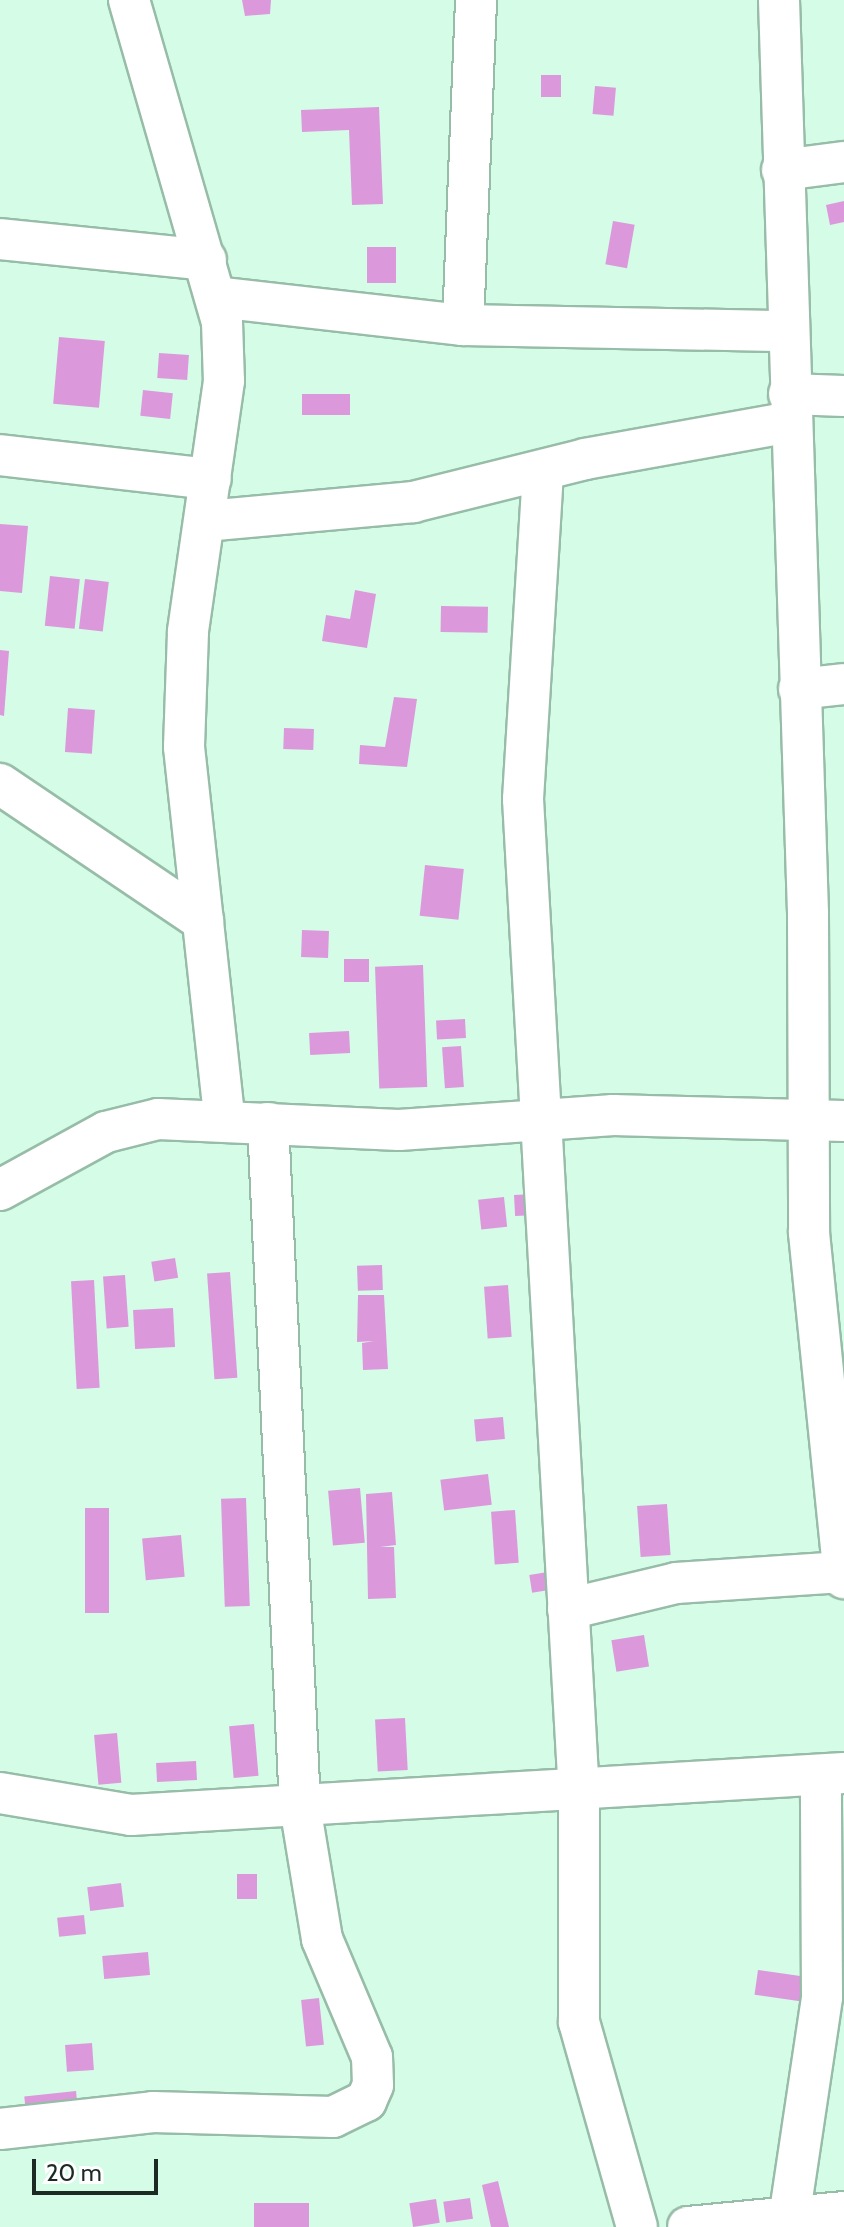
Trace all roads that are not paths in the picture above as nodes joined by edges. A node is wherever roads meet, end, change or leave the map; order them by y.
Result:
1 (129, 0) edge
2 (476, 0) edge
3 (779, 0) edge
4 (844, 162) edge
5 (782, 170) junction
6 (0, 239) edge
7 (211, 278) junction
8 (463, 325) junction
9 (787, 331) junction
10 (844, 396) edge
11 (789, 408) junction
12 (0, 455) edge
13 (543, 472) junction
14 (211, 479) junction
15 (205, 521) junction
16 (844, 684) edge
17 (799, 689) junction
18 (0, 784) edge
19 (203, 921) junction
20 (825, 1117) edge
21 (224, 1118) junction
22 (542, 1120) junction
23 (268, 1123) junction
24 (0, 1190) edge
25 (835, 1409) edge
26 (843, 1572) edge
27 (844, 1578) edge
28 (568, 1609) junction
29 (832, 1774) edge
30 (0, 1793) edge
31 (579, 1793) junction
32 (300, 1806) junction
33 (0, 2129) edge
34 (790, 2212) junction
35 (844, 2212) edge
36 (637, 2227) edge
37 (688, 2227) edge

1 - 7 street
2 - 8 street
3 - 5 street
4 - 5 street
5 - 9 street
6 - 7 street
7 - 8 street
7 - 14 street
8 - 9 street
9 - 11 street
10 - 11 street
11 - 13 street
11 - 17 street
12 - 14 street
13 - 15 street
13 - 22 street
14 - 15 street
15 - 19 street
16 - 17 street
17 - 20 street
18 - 19 street
19 - 21 street
20 - 22 street
20 - 25 street
21 - 23 street
21 - 24 street
22 - 23 street
22 - 28 street
23 - 32 street
25 - 26 street
26 - 27 street
26 - 28 street
28 - 31 street
29 - 31 street
29 - 34 street
30 - 32 street
31 - 32 street
31 - 36 street
32 - 33 street
34 - 35 street
34 - 37 street

